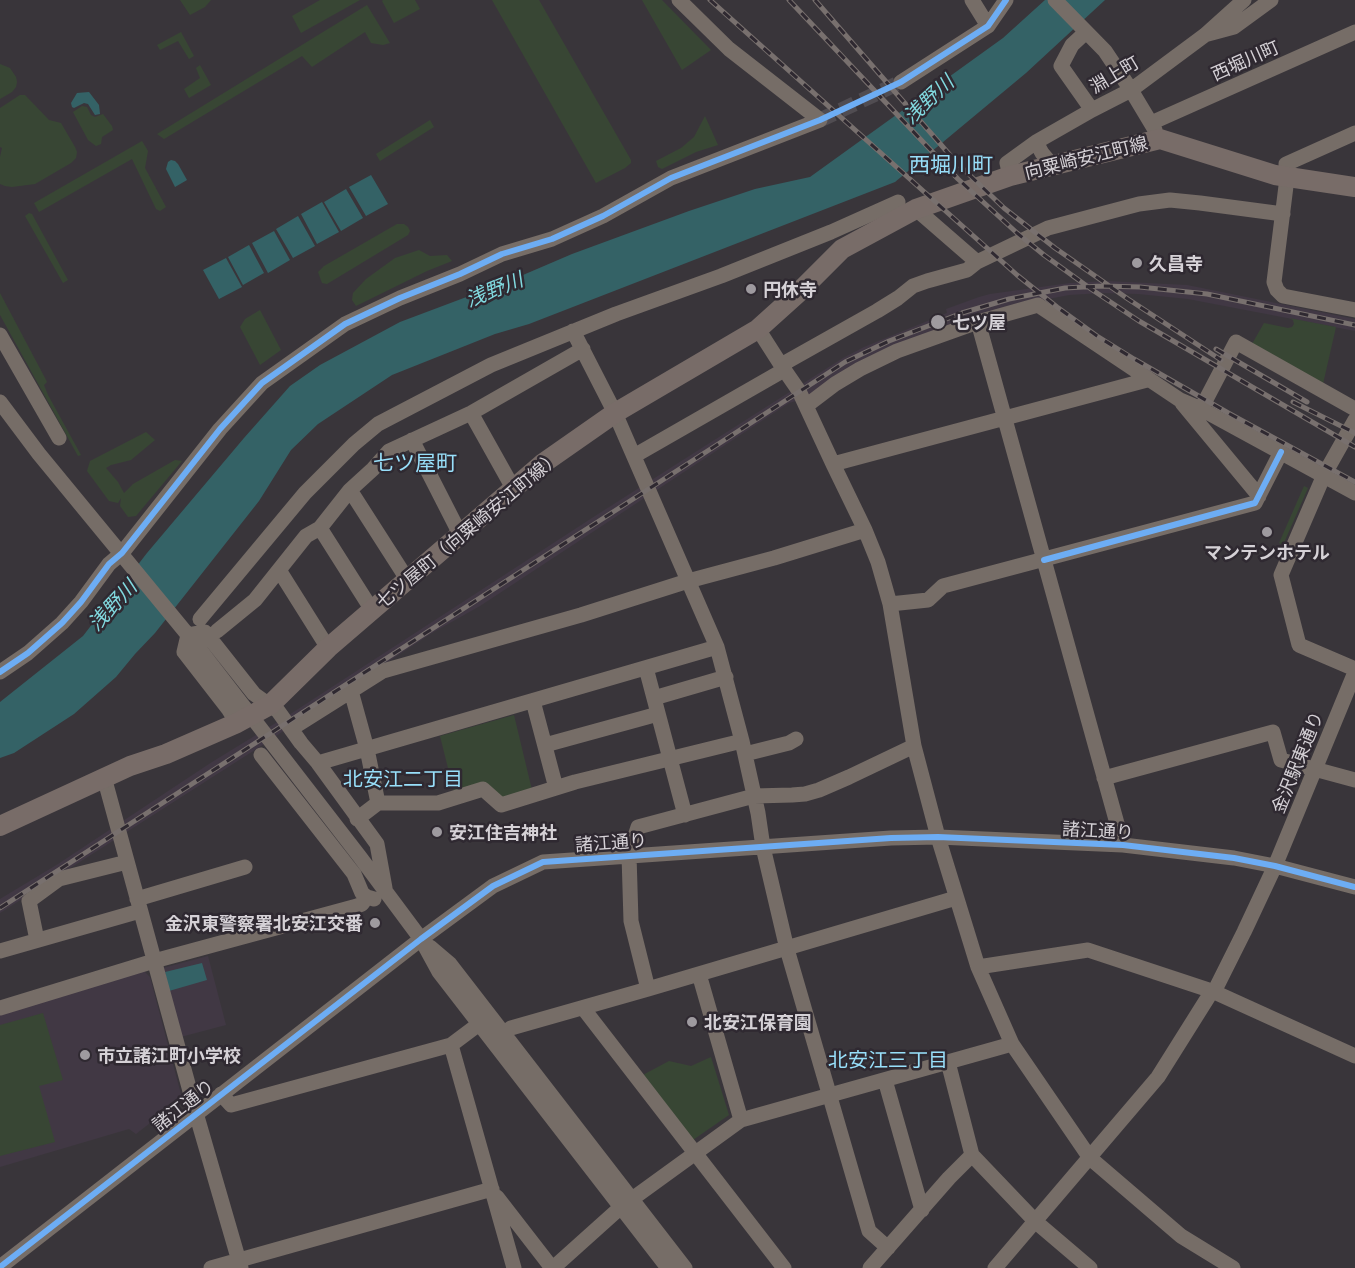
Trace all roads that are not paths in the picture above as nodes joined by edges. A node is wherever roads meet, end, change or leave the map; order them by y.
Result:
1 (679, 0) edge
2 (972, 0) edge
3 (1006, 0) edge
4 (1056, 0) edge
5 (1244, 0) edge
6 (1271, 0) edge
7 (988, 26) junction
8 (1086, 32) junction
9 (1355, 32) edge
10 (1205, 35) junction
11 (901, 82) tunnel mouth
12 (1131, 90) junction
13 (1092, 110) junction
14 (1156, 131) junction
15 (1355, 134) edge
16 (1036, 142) junction
17 (1052, 165) junction
18 (1010, 176) junction
19 (1287, 178) junction
20 (1355, 187) edge
21 (913, 206) junction
22 (1283, 214) junction
23 (977, 262) junction
24 (1355, 310) edge
25 (978, 322) junction
26 (758, 329) junction
27 (573, 331) junction
28 (0, 335) edge
29 (583, 349) junction
30 (782, 368) junction
31 (1147, 380) junction
32 (1180, 400) junction
33 (0, 402) edge
34 (806, 406) junction
35 (1201, 409) junction
36 (1355, 409) edge
37 (471, 413) junction
38 (615, 413) junction
39 (1005, 419) junction
40 (1355, 420) edge
41 (59, 438) dead end
42 (412, 440) junction
43 (1281, 452) junction
44 (634, 456) junction
45 (832, 464) junction
46 (1324, 476) junction
47 (513, 488) junction
48 (350, 490) junction
49 (1355, 493) edge
50 (1259, 495) junction
51 (320, 528) junction
52 (865, 530) junction
53 (459, 534) junction
54 (123, 555) junction
55 (1044, 560) junction
56 (279, 570) junction
57 (407, 579) junction
58 (688, 581) junction
59 (890, 604) junction
60 (372, 610) junction
61 (200, 619) dead end
62 (217, 631) dead end
63 (190, 637) junction
64 (717, 647) junction
65 (328, 648) junction
66 (646, 668) junction
67 (1355, 670) edge
68 (0, 672) edge
69 (726, 677) junction
70 (351, 691) junction
71 (654, 698) junction
72 (533, 701) junction
73 (270, 705) junction
74 (658, 714) junction
75 (237, 723) junction
76 (291, 729) junction
77 (796, 739) dead end
78 (302, 743) junction
79 (545, 745) junction
80 (914, 746) junction
81 (743, 748) junction
82 (367, 749) junction
83 (670, 759) junction
84 (318, 763) junction
85 (1316, 769) junction
86 (104, 777) junction
87 (1104, 778) junction
88 (1355, 780) edge
89 (556, 788) junction
90 (754, 796) junction
91 (378, 803) junction
92 (685, 815) junction
93 (357, 819) junction
94 (0, 826) edge
95 (938, 837) junction
96 (1123, 845) junction
97 (763, 847) junction
98 (628, 855) junction
99 (127, 862) junction
100 (1275, 866) junction
101 (245, 867) dead end
102 (1355, 888) edge
103 (387, 894) junction
104 (367, 897) junction
105 (956, 898) junction
106 (139, 905) junction
107 (421, 939) junction
108 (38, 940) junction
109 (787, 949) junction
110 (0, 951) edge
111 (154, 962) junction
112 (978, 967) junction
113 (699, 974) junction
114 (648, 989) junction
115 (1212, 991) junction
116 (0, 1008) edge
117 (582, 1008) junction
118 (479, 1024) junction
119 (498, 1038) junction
120 (1012, 1044) junction
121 (451, 1045) junction
122 (1355, 1056) edge
123 (948, 1062) junction
124 (885, 1080) junction
125 (221, 1094) junction
126 (830, 1095) junction
127 (196, 1113) junction
128 (741, 1120) junction
129 (694, 1153) junction
130 (972, 1155) junction
131 (1090, 1158) junction
132 (492, 1189) junction
133 (626, 1203) junction
134 (922, 1210) junction
135 (1036, 1222) junction
136 (888, 1248) junction
137 (240, 1264) edge
138 (3, 1266) edge
139 (211, 1268) edge
140 (514, 1268) edge
141 (553, 1268) edge
142 (668, 1268) edge
143 (686, 1268) edge
144 (784, 1268) edge
145 (870, 1268) edge
146 (995, 1268) edge
147 (1090, 1268) edge
148 (1233, 1268) edge

1 - 54 street
2 - 7 street
3 - 7 street
4 - 8 street
5 - 10 street, 淵上町
6 - 10 street
7 - 11 street
8 - 12 street
8 - 13 street
9 - 14 street, 西堀川町
10 - 12 street, 淵上町
12 - 13 street, 淵上町
12 - 14 street
13 - 16 street, 淵上町
14 - 17 main road, 向粟崎安江町線
14 - 19 main road, 向粟崎安江町線
15 - 19 street
16 - 17 street
16 - 18 street, 淵上町
17 - 18 main road, 向粟崎安江町線
18 - 21 main road, 向粟崎安江町線
19 - 20 main road, 向粟崎安江町線
19 - 22 street
21 - 23 street
21 - 26 main road, 七ツ屋町（向粟崎安江町線）
21 - 27 street
22 - 23 street
22 - 24 street
23 - 30 street
25 - 31 street
25 - 34 street
25 - 39 street
26 - 30 street
26 - 38 main road, 七ツ屋町（向粟崎安江町線）
27 - 29 street
27 - 61 street
28 - 41 street
29 - 37 street
29 - 38 street
30 - 34 street
30 - 44 street
31 - 32 street
31 - 39 street
32 - 35 street
32 - 50 street
33 - 54 street
34 - 45 street
35 - 36 street
35 - 43 street
37 - 42 street
37 - 47 street
38 - 44 street
38 - 47 main road, 七ツ屋町（向粟崎安江町線）
39 - 45 street
39 - 55 street
40 - 46 street
42 - 48 street
42 - 53 street
43 - 46 street
43 - 50 street
44 - 58 street
45 - 52 street
46 - 49 street
46 - 67 street
47 - 53 main road, 七ツ屋町（向粟崎安江町線）
48 - 51 street
48 - 57 street
50 - 55 street
51 - 56 street
51 - 60 street
52 - 58 street
52 - 59 street
53 - 57 main road, 七ツ屋町（向粟崎安江町線）
54 - 63 street
54 - 68 street
55 - 59 street
55 - 87 street
56 - 62 street
56 - 65 street
57 - 60 main road, 七ツ屋町（向粟崎安江町線）
58 - 64 street
58 - 70 street
59 - 80 street
60 - 65 main road, 七ツ屋町（向粟崎安江町線）
63 - 73 street
63 - 75 street
63 - 103 street
64 - 66 street
64 - 69 street
65 - 73 main road, 七ツ屋町（向粟崎安江町線）
66 - 71 street
66 - 72 street
67 - 85 street, 金沢駅東通り
69 - 71 street
69 - 81 street
70 - 76 street
70 - 82 street
71 - 74 street
72 - 79 street
72 - 82 street
73 - 75 main road, 七ツ屋町（向粟崎安江町線）
73 - 76 street
74 - 79 street
74 - 83 street
75 - 86 main road, 七ツ屋町（向粟崎安江町線）
76 - 78 street
77 - 81 street
78 - 84 street
78 - 104 street
79 - 89 street
80 - 90 street
80 - 95 street
81 - 83 street
81 - 90 street
82 - 84 street
82 - 91 street
83 - 89 street
83 - 92 street
84 - 93 street
85 - 87 street
85 - 88 street
85 - 100 street, 金沢駅東通り
86 - 94 main road, 七ツ屋町（向粟崎安江町線）
86 - 99 street
87 - 96 street
89 - 91 street
90 - 92 street
90 - 97 street
91 - 93 street
92 - 98 street
93 - 103 street
95 - 96 street, 諸江通り
95 - 97 street, 諸江通り
95 - 105 street
96 - 100 street, 諸江通り
97 - 98 street, 諸江通り
97 - 109 street
98 - 107 street, 諸江通り
98 - 114 street
99 - 106 street
99 - 108 street
100 - 102 street, 諸江通り
100 - 115 street, 金沢駅東通り
101 - 106 street
103 - 104 street
103 - 107 street
104 - 111 street
105 - 109 street
105 - 112 street
106 - 108 street
106 - 111 street
107 - 118 street
107 - 119 street
107 - 125 street, 諸江通り
108 - 110 street
109 - 113 street
109 - 126 street
111 - 116 street
111 - 127 street
112 - 115 street
112 - 120 street
113 - 114 street
113 - 128 street
114 - 117 street
115 - 122 street
115 - 131 street, 金沢駅東通り
117 - 119 street
117 - 129 street
118 - 119 street
118 - 121 street
119 - 133 street
120 - 123 street
120 - 131 street
121 - 125 street
121 - 132 street
123 - 124 street
123 - 130 street
124 - 126 street
124 - 134 street
125 - 127 street, 諸江通り
126 - 128 street
126 - 136 street
127 - 137 street
127 - 138 street, 諸江通り
128 - 129 street
129 - 133 street
129 - 144 street
130 - 134 street
130 - 135 street
131 - 135 street, 金沢駅東通り
131 - 148 street
132 - 137 street
132 - 140 street
132 - 141 street
133 - 141 street
133 - 142 street
133 - 143 street
134 - 136 street
135 - 146 street, 金沢駅東通り
135 - 147 street
136 - 145 street
137 - 139 street

